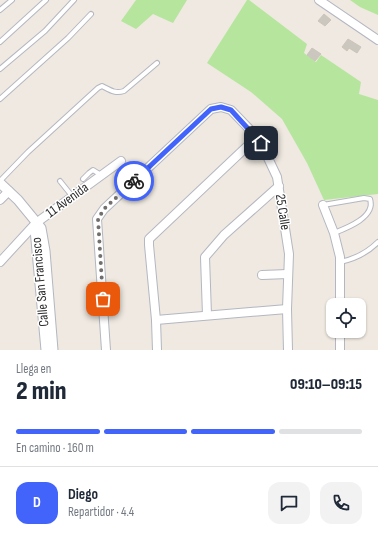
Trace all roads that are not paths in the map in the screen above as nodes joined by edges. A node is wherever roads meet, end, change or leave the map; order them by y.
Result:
1 (12, 0) edge
2 (46, 0) edge
3 (74, 0) edge
4 (319, 0) edge
5 (0, 10) edge
6 (91, 14) dead end
7 (378, 40) edge
8 (0, 42) edge
9 (157, 63) dead end
10 (0, 69) edge
11 (0, 98) edge
12 (211, 109) joint
13 (257, 137) junction
14 (121, 160) dead end
15 (101, 175) junction
16 (83, 179) dead end
17 (0, 182) edge
18 (60, 182) dead end
19 (279, 186) junction
20 (8, 191) junction
21 (72, 196) junction
22 (0, 200) edge
23 (323, 205) joint
24 (36, 223) junction
25 (334, 233) junction
26 (378, 242) edge
27 (0, 262) edge
28 (340, 262) junction
29 (288, 274) junction
30 (262, 275) dead end
31 (340, 298) edge
32 (287, 309) junction
33 (207, 315) junction
34 (156, 320) junction
35 (340, 338) edge
36 (46, 350) edge
37 (53, 350) edge
38 (106, 350) edge
39 (157, 350) edge
40 (288, 350) edge
41 (340, 350) edge

1 - 5 lane
2 - 8 lane
3 - 10 lane
4 - 7 street
6 - 11 lane
9 - 17 lane
12 - 13 street, 25 Calle
12 - 38 street, 11 Avenida
13 - 19 street, 25 Calle
13 - 34 street
14 - 15 street, 11 Avenida
15 - 16 lane
15 - 21 street, 11 Avenida
17 - 20 street
18 - 21 lane
19 - 29 street, 25 Calle
19 - 33 street
20 - 22 street
20 - 24 street
21 - 24 street, 11 Avenida
23 - 25 street
23 - 25 lane
24 - 27 street, 11 Avenida
24 - 36 street, Calle San Francisco
24 - 37 street, Calle San Francisco
25 - 28 street
26 - 28 lane
28 - 31 street
29 - 30 street
29 - 32 street, 25 Calle
32 - 33 street
32 - 40 street, 25 Calle
33 - 34 street
34 - 39 street
35 - 41 street

